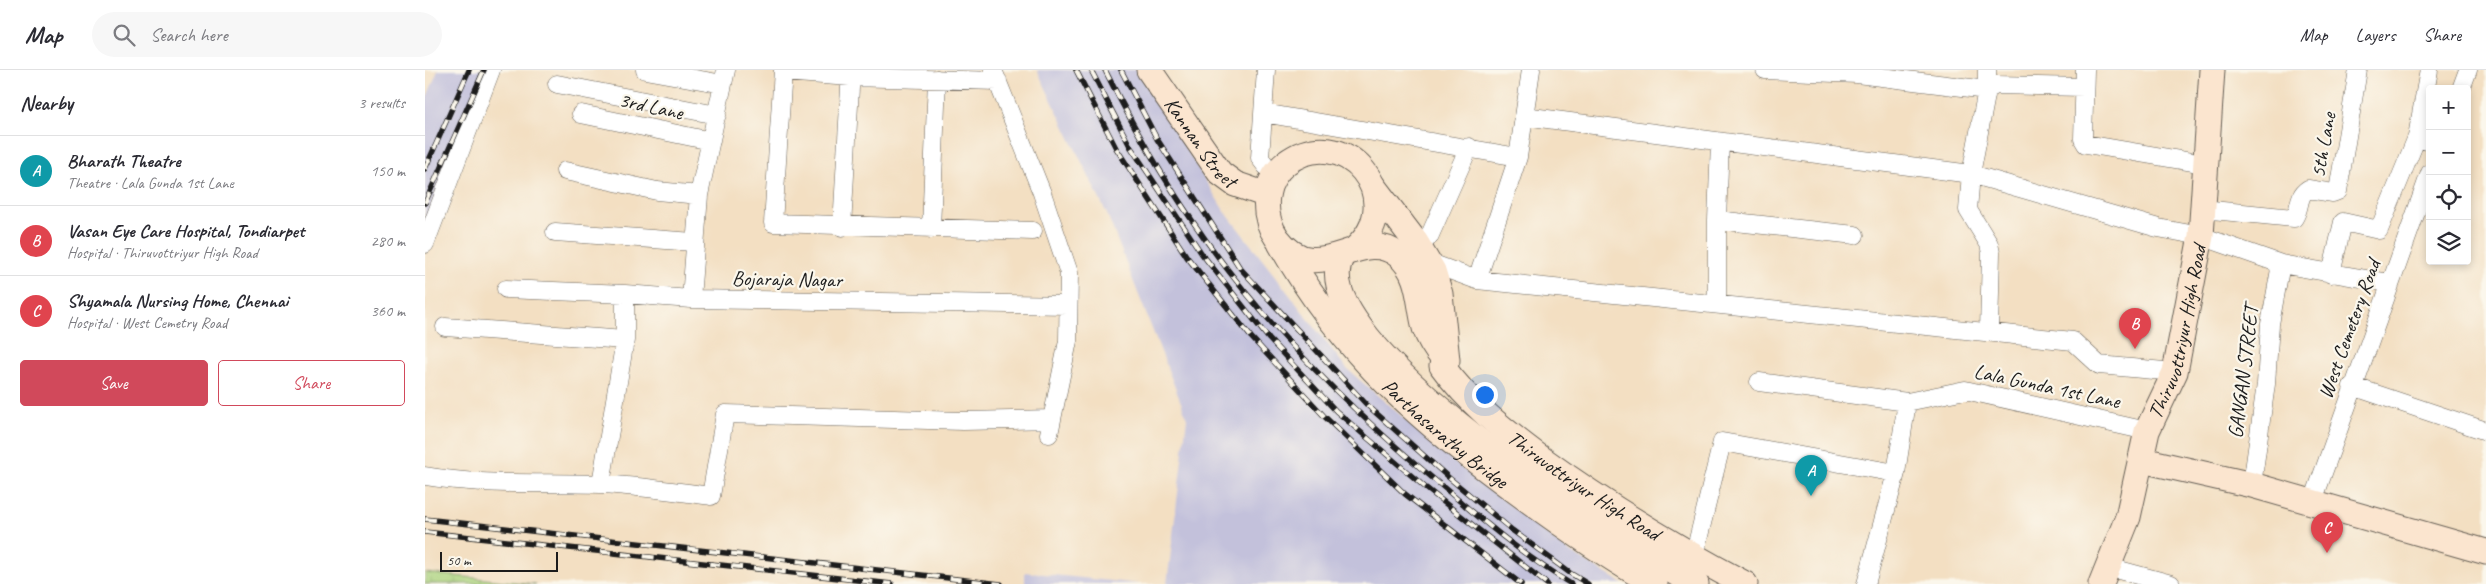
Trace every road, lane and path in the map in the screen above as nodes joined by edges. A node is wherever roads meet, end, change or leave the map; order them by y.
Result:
1 (491, 70) edge
2 (645, 70) edge
3 (1149, 70) edge
4 (1266, 70) edge
5 (1531, 70) edge
6 (1765, 70) edge
7 (1987, 70) edge
8 (2211, 70) edge
9 (2358, 70) edge
10 (2429, 70) edge
11 (2468, 70) edge
12 (783, 71) edge
13 (851, 73) edge
14 (996, 76) edge
15 (725, 77) edge
16 (2085, 79) edge
17 (937, 80) junction
18 (557, 84) dead end
19 (2462, 85) edge
20 (1987, 90) junction
21 (1264, 112) junction
22 (581, 114) dead end
23 (717, 115) junction
24 (1524, 116) junction
25 (2423, 140) edge
26 (711, 141) junction
27 (1720, 142) junction
28 (1469, 147) junction
29 (1518, 156) junction
30 (2204, 164) junction
31 (565, 171) dead end
32 (1971, 174) junction
33 (2429, 175) edge
34 (1372, 183) junction
35 (1272, 184) junction
36 (699, 195) junction
37 (2202, 209) junction
38 (1717, 220) junction
39 (842, 226) junction
40 (931, 229) junction
41 (1033, 231) dead end
42 (555, 232) dead end
43 (1855, 235) dead end
44 (2201, 236) junction
45 (1278, 240) junction
46 (694, 242) junction
47 (425, 244) edge
48 (1349, 252) junction
49 (1423, 255) junction
50 (2281, 264) junction
51 (2331, 274) junction
52 (1477, 280) junction
53 (2389, 283) junction
54 (506, 289) dead end
55 (625, 294) junction
56 (691, 299) junction
57 (1717, 304) junction
58 (1068, 305) junction
59 (445, 327) dead end
60 (1989, 331) junction
61 (625, 340) junction
62 (1442, 366) junction
63 (2175, 372) junction
64 (1759, 382) dead end
65 (2352, 386) junction
66 (1907, 402) junction
67 (1428, 410) junction
68 (2147, 431) junction
69 (2486, 431) edge
70 (2142, 460) junction
71 (1896, 473) junction
72 (425, 476) edge
73 (601, 484) junction
74 (2252, 485) junction
75 (2313, 501) junction
76 (2486, 552) edge
77 (1694, 556) junction
78 (2105, 576) edge
79 (1655, 584) edge
80 (1695, 584) edge
81 (1745, 584) edge
82 (1866, 584) edge
83 (2171, 584) edge

1 - 47 street
2 - 15 street
3 - 35 main road, Kannan Street
4 - 21 street
5 - 24 street
6 - 20 street
7 - 20 street
8 - 30 main road, Thiruvottriyur High Road
9 - 37 street, 5th Lane
10 - 25 street
11 - 19 street
12 - 13 street
12 - 39 street
13 - 17 street
13 - 39 street
14 - 17 street
14 - 58 street
15 - 23 street
16 - 20 street
16 - 30 street
17 - 40 street
18 - 23 street
20 - 32 street
21 - 28 street
21 - 35 street
22 - 26 street, 3rd Lane
23 - 26 street
24 - 27 street
24 - 29 street
25 - 51 street
26 - 36 street
27 - 32 street
27 - 38 street
28 - 29 street
28 - 49 street
29 - 52 street
30 - 37 main road, Thiruvottriyur High Road
31 - 36 street
32 - 44 street
32 - 60 street
33 - 53 street, West Cemetery Road
34 - 35 main road
34 - 48 main road
34 - 49 main road
35 - 45 main road
36 - 46 street
37 - 44 main road, Thiruvottriyur High Road
38 - 43 street
38 - 57 street
39 - 40 street
40 - 41 street
42 - 46 street
44 - 50 street
44 - 63 main road, Thiruvottriyur High Road
45 - 48 main road
45 - 67 main road, Parthasarathy Bridge
46 - 56 street
48 - 62 main road, Thiruvottriyur High Road
48 - 67 main road, Parthasarathy Bridge
49 - 52 street
49 - 62 main road
50 - 51 street
50 - 74 street, GANGAN STREET
51 - 53 street
52 - 57 street
53 - 65 street, West Cemetery Road
54 - 55 street, Bojaraja Nagar
55 - 56 street, Bojaraja Nagar
55 - 61 street
56 - 58 street, Bojaraja Nagar
57 - 60 street
58 - 73 street
59 - 61 street
60 - 63 street
61 - 73 street
62 - 77 main road, Thiruvottriyur High Road
63 - 68 main road, Thiruvottriyur High Road
64 - 66 street, Lala Gunda 1st Lane
65 - 69 street
65 - 75 street, West Cemetery Road
66 - 68 street, Lala Gunda 1st Lane
66 - 71 street
67 - 79 main road, Parthasarathy Bridge
67 - 80 main road, Parthasarathy Bridge
68 - 70 main road, Thiruvottriyur High Road
70 - 74 main road
70 - 78 main road, Thiruvottriyur High Road
71 - 77 street
71 - 82 street
72 - 73 street
74 - 75 main road
75 - 76 main road
77 - 81 main road, Thiruvottriyur High Road
78 - 83 street

